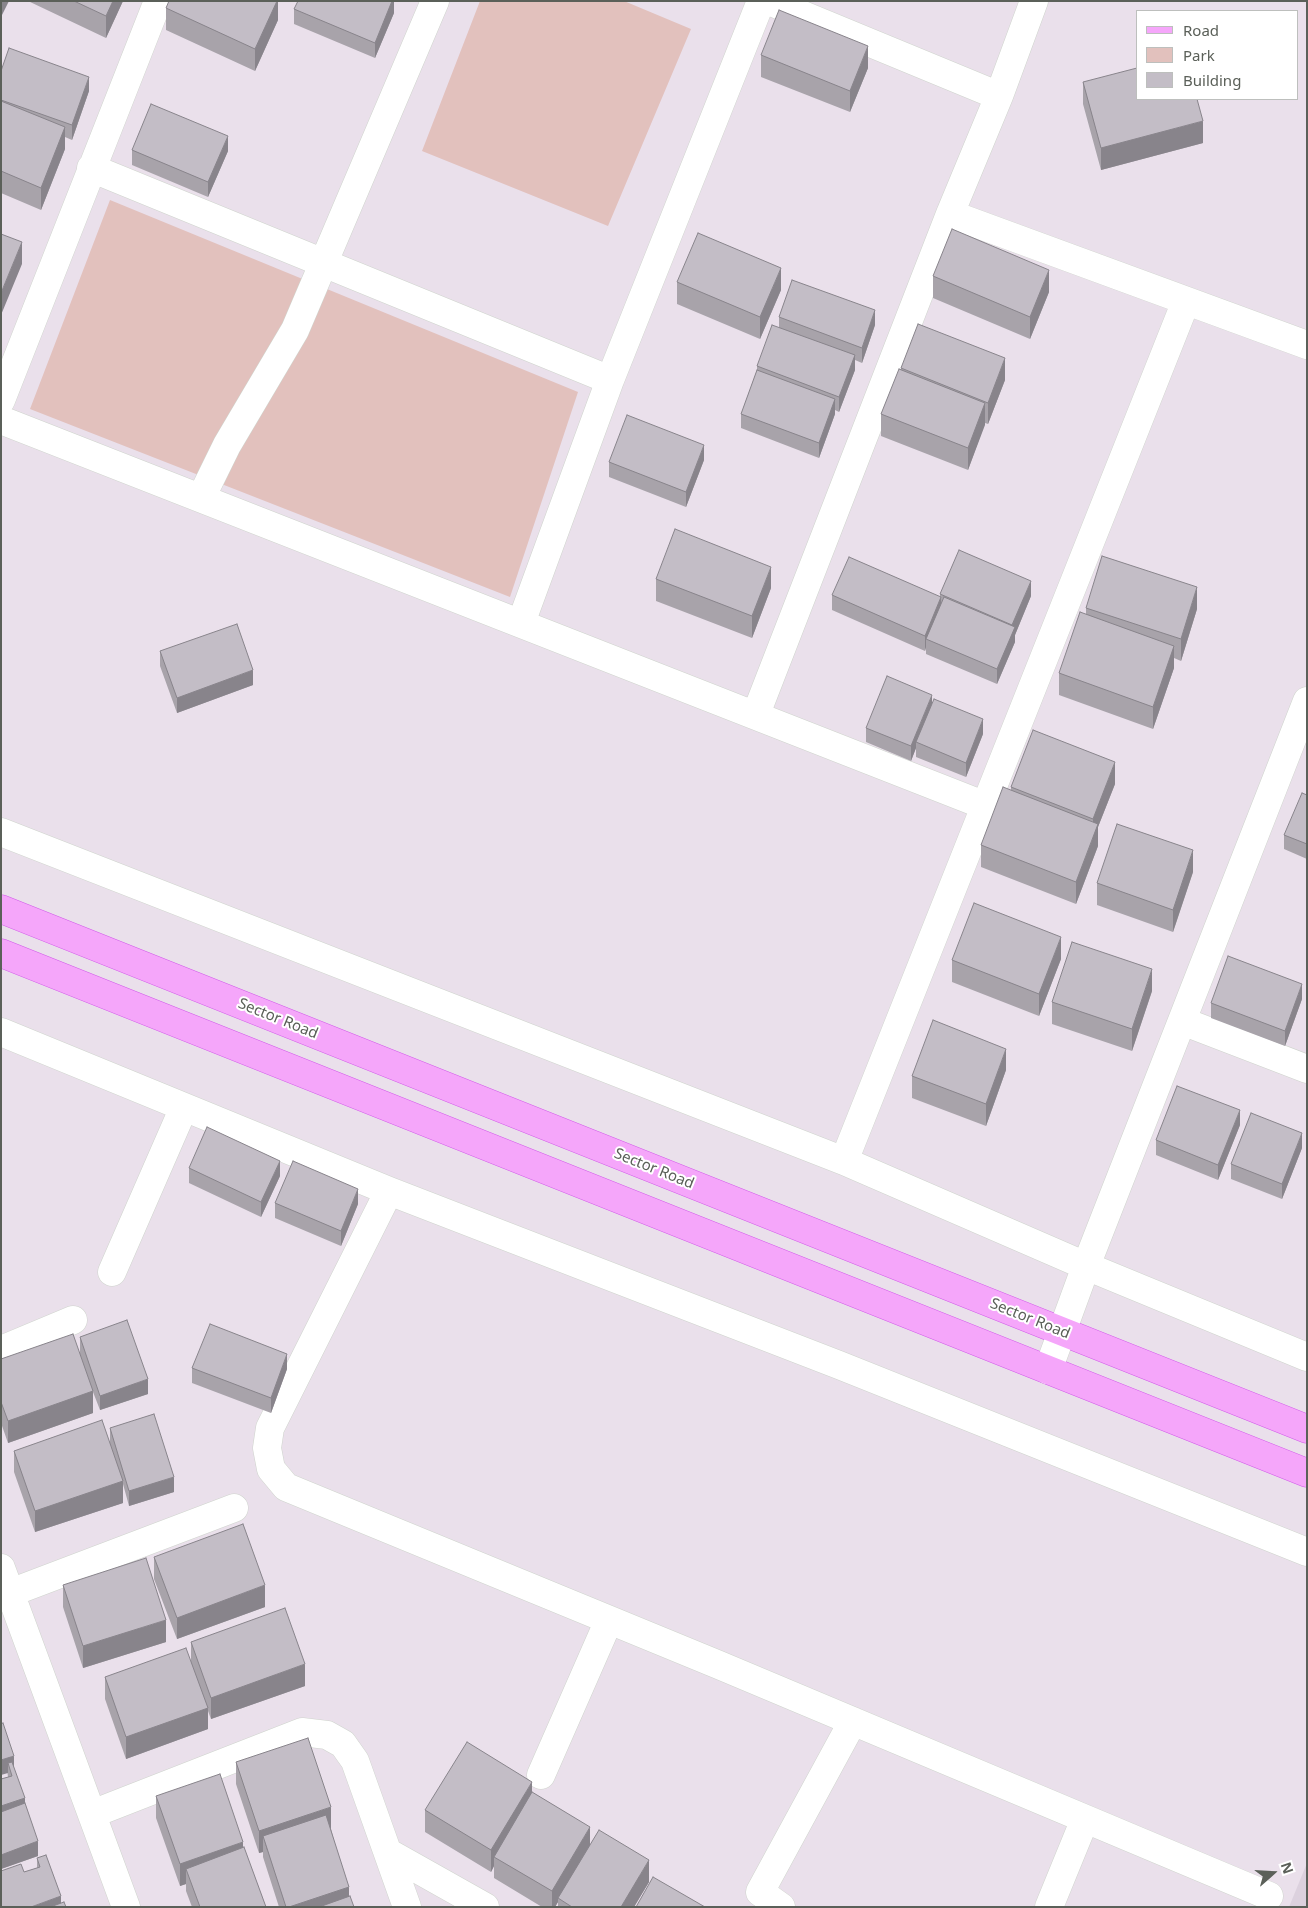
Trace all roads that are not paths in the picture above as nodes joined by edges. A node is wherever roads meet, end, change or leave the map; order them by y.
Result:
1 (158, 1) edge
2 (435, 1) edge
3 (761, 1) edge
4 (769, 1) edge
5 (1034, 1) edge
6 (999, 96) junction
7 (91, 168) junction
8 (950, 214) junction
9 (324, 264) junction
10 (1186, 301) junction
11 (1307, 345) edge
12 (610, 380) junction
13 (1, 400) edge
14 (1, 420) edge
15 (201, 498) junction
16 (521, 623) junction
17 (1307, 701) edge
18 (756, 714) junction
19 (986, 806) junction
20 (1, 832) edge
21 (1, 908) edge
22 (1, 953) edge
23 (1182, 1021) junction
24 (1, 1032) edge
25 (1307, 1069) edge
26 (184, 1107) junction
27 (844, 1161) junction
28 (389, 1191) junction
29 (1086, 1266) junction
30 (112, 1272) dead end
31 (73, 1320) dead end
32 (1062, 1332) junction
33 (1, 1350) edge
34 (1307, 1356) edge
35 (1048, 1370) junction
36 (1307, 1429) edge
37 (1307, 1473) edge
38 (234, 1508) dead end
39 (1307, 1552) edge
40 (6, 1581) edge
41 (609, 1620) junction
42 (852, 1721) junction
43 (541, 1775) dead end
44 (92, 1814) junction
45 (1085, 1819) junction
46 (389, 1853) junction
47 (1269, 1896) dead end
48 (126, 1907) edge
49 (407, 1907) edge
50 (485, 1907) edge
51 (781, 1907) edge
52 (1049, 1907) edge

1 - 7 street
2 - 9 street
3 - 12 street
4 - 6 street
5 - 6 street
6 - 8 street
7 - 9 street
7 - 13 street
8 - 10 street
8 - 18 street
9 - 12 street
9 - 15 street
10 - 11 street
10 - 19 street
12 - 16 street
14 - 15 street
15 - 16 street
16 - 18 street
17 - 23 street
18 - 19 street
19 - 27 street
20 - 27 street
21 - 32 main road, Sector Road
22 - 35 main road
23 - 25 street
23 - 29 street
24 - 26 street
26 - 28 street
26 - 30 street
27 - 29 street
28 - 39 street
28 - 41 street
29 - 32 street
29 - 34 street
31 - 33 street
32 - 35 street
32 - 36 main road, Sector Road
35 - 37 main road
38 - 40 street
40 - 44 street
41 - 42 street
41 - 43 street
42 - 45 street
42 - 51 street
44 - 46 street
44 - 48 street
45 - 47 street
45 - 52 street
46 - 49 street
46 - 50 street

